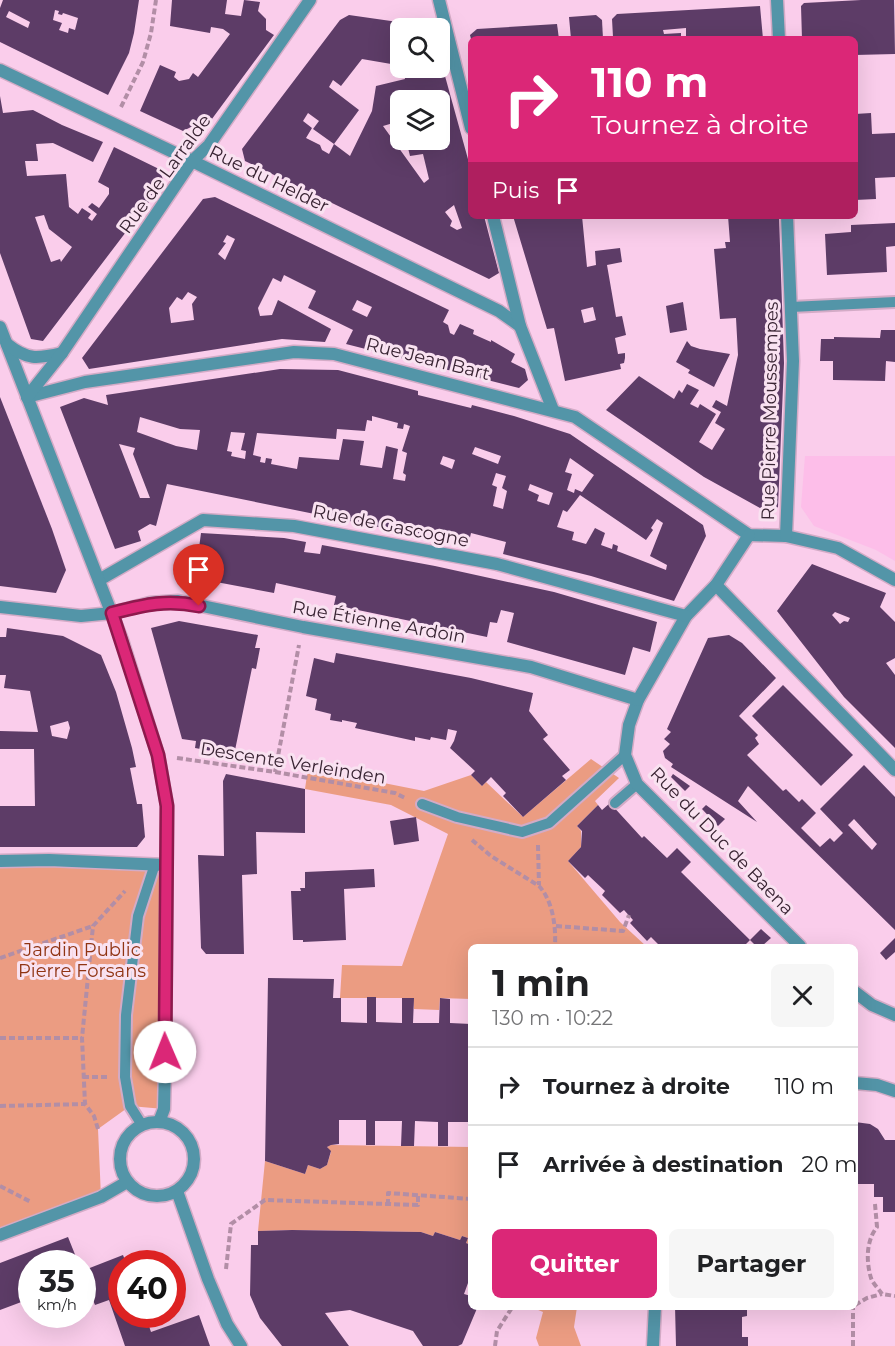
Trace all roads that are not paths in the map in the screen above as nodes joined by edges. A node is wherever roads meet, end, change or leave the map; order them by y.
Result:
1 (310, 0) edge
2 (439, 0) edge
3 (777, 0) edge
4 (779, 36) edge
5 (0, 70) edge
6 (468, 116) edge
7 (192, 161) junction
8 (494, 219) edge
9 (786, 219) edge
10 (895, 302) edge
11 (791, 307) junction
12 (520, 326) junction
13 (0, 327) edge
14 (6, 343) junction
15 (62, 353) junction
16 (27, 398) junction
17 (553, 410) junction
18 (749, 534) junction
19 (786, 536) junction
20 (99, 580) junction
21 (895, 580) edge
22 (716, 585) junction
23 (0, 607) edge
24 (112, 613) junction
25 (686, 616) junction
26 (638, 700) junction
27 (625, 755) junction
28 (895, 770) edge
29 (637, 783) junction
30 (615, 803) dead end
31 (422, 804) road end
32 (0, 861) edge
33 (157, 865) junction
34 (798, 944) edge
35 (858, 994) edge
36 (895, 1015) edge
37 (858, 1083) edge
38 (895, 1091) edge
39 (159, 1122) junction
40 (142, 1125) junction
41 (127, 1182) junction
42 (177, 1191) junction
43 (0, 1235) edge
44 (655, 1310) edge
45 (241, 1346) edge
46 (653, 1346) edge

1 - 7 street, Rue de Larralde
2 - 6 street
3 - 4 street
5 - 7 street, Rue du Helder
7 - 12 street, Rue du Helder
7 - 15 street, Rue de Larralde
8 - 12 street
9 - 11 street, Rue Pierre Moussempes
10 - 11 lane
11 - 19 street, Rue Pierre Moussempes
12 - 17 street
13 - 14 street
14 - 15 street
14 - 16 street
15 - 16 street, Rue de Larralde
16 - 17 street, Rue Jean Bart
16 - 20 street
17 - 18 street, Rue Jean Bart
18 - 19 street
18 - 22 street
19 - 21 street
20 - 24 street
20 - 25 street, Rue de Gascogne
22 - 25 street
22 - 28 street
23 - 24 street, Rue Étienne Ardoin
24 - 26 street, Rue Étienne Ardoin
24 - 33 street
25 - 26 street
26 - 27 street
27 - 29 street, Rue du Duc de Baena
27 - 31 lane
29 - 30 lane
29 - 34 street, Rue du Duc de Baena
32 - 33 street
33 - 39 street
33 - 40 lane
35 - 36 street
37 - 38 street
39 - 40 street
39 - 42 street
40 - 41 street
41 - 42 street
41 - 43 street
42 - 45 street
44 - 46 street

